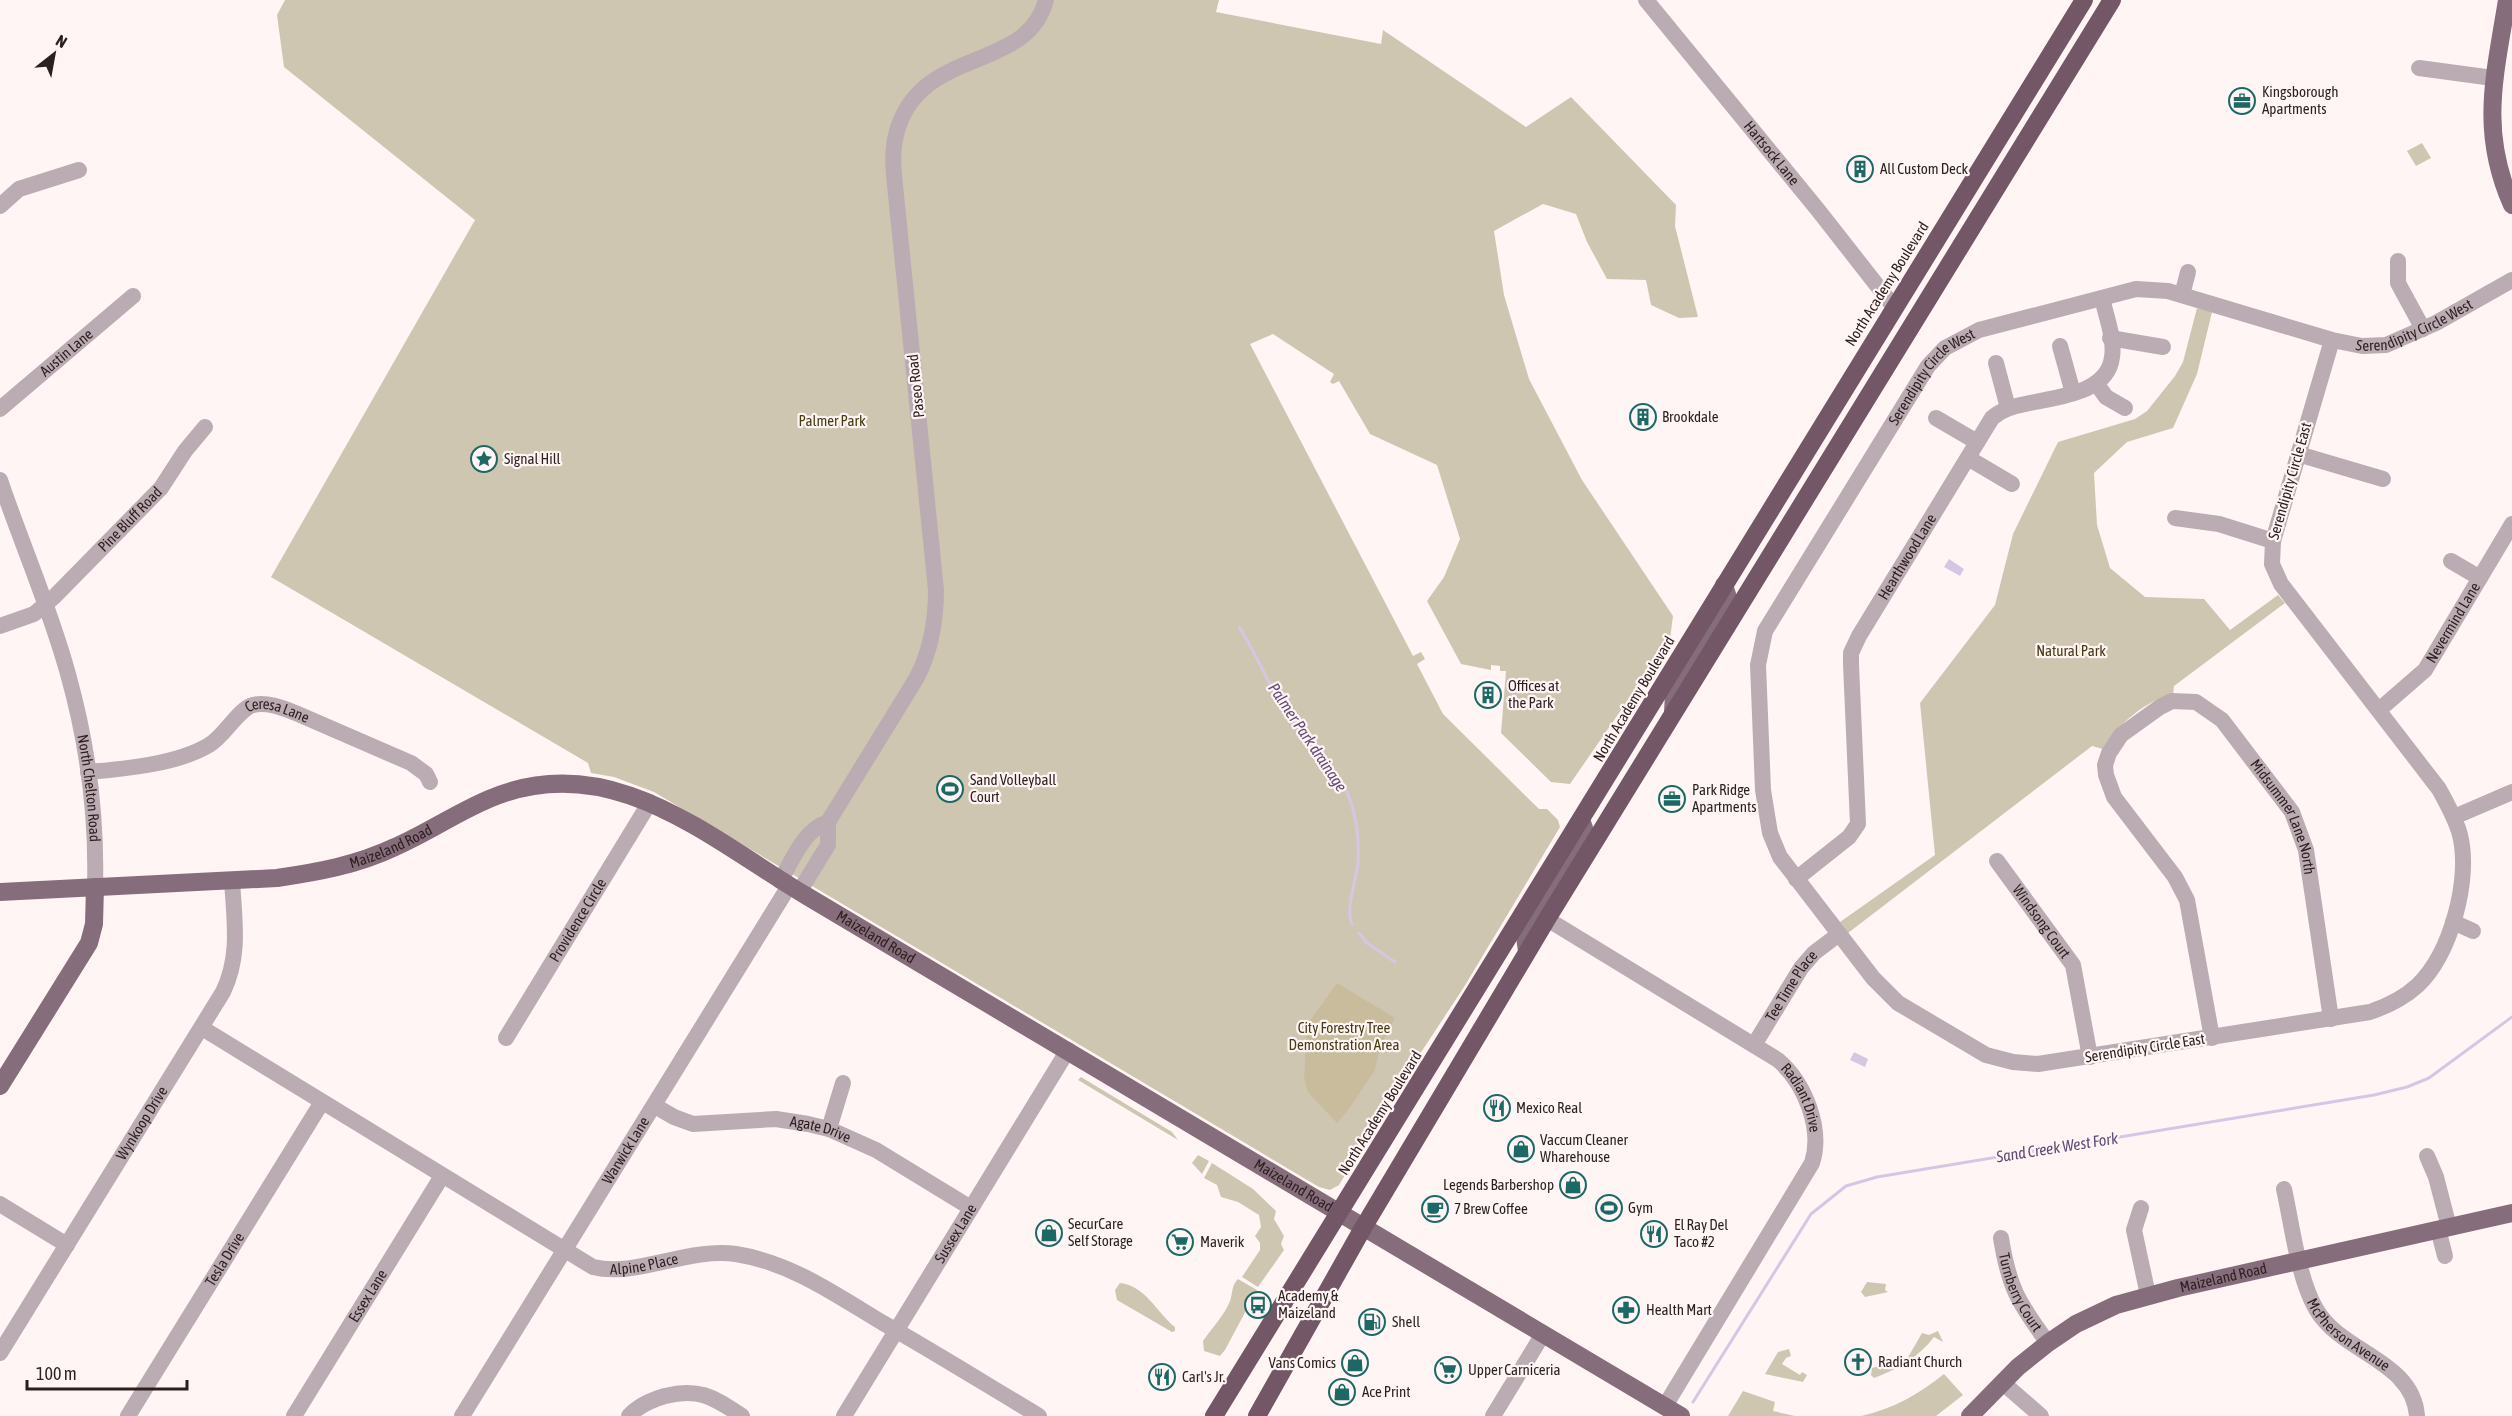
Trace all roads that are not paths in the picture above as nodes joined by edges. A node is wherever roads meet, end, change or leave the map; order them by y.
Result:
1 (1046, 0) edge
2 (1646, 0) edge
3 (2084, 0) edge
4 (2112, 0) edge
5 (2507, 0) edge
6 (2419, 68) dead end
7 (2493, 78) junction
8 (79, 170) dead end
9 (2512, 205) edge
10 (0, 206) edge
11 (2398, 261) dead end
12 (2188, 272) dead end
13 (2512, 280) edge
14 (2182, 295) junction
15 (133, 297) dead end
16 (2102, 298) junction
17 (1894, 307) junction
18 (1915, 320) junction
19 (2429, 326) junction
20 (2110, 338) junction
21 (2442, 339) dead end
22 (2332, 340) junction
23 (2060, 346) dead end
24 (2163, 347) dead end
25 (1996, 363) dead end
26 (2096, 383) junction
27 (2073, 393) junction
28 (2007, 408) junction
29 (2125, 408) dead end
30 (0, 409) edge
31 (1936, 418) dead end
32 (205, 427) dead end
33 (1977, 442) junction
34 (2298, 454) junction
35 (1968, 458) junction
36 (2383, 479) dead end
37 (2012, 484) dead end
38 (1, 488) edge
39 (2175, 518) dead end
40 (2512, 524) edge
41 (2272, 541) junction
42 (2451, 561) dead end
43 (2480, 578) junction
44 (1724, 585) junction
45 (45, 605) junction
46 (0, 626) edge
47 (2379, 710) junction
48 (1673, 713) junction
49 (88, 772) junction
50 (430, 782) dead end
51 (2512, 792) edge
52 (650, 802) junction
53 (2454, 817) junction
54 (1581, 820) junction
55 (1997, 861) dead end
56 (1796, 879) junction
57 (232, 880) junction
58 (790, 886) junction
59 (95, 887) junction
60 (0, 892) edge
61 (1546, 919) junction
62 (2453, 922) junction
63 (2473, 931) dead end
64 (1839, 934) junction
65 (1527, 951) junction
66 (2331, 1019) junction
67 (201, 1028) junction
68 (506, 1038) dead end
69 (2212, 1038) junction
70 (1754, 1045) junction
71 (1068, 1050) junction
72 (2090, 1057) junction
73 (843, 1083) dead end
74 (0, 1086) edge
75 (322, 1102) junction
76 (655, 1106) junction
77 (829, 1130) junction
78 (2427, 1156) dead end
79 (442, 1176) junction
80 (2284, 1189) dead end
81 (0, 1204) edge
82 (971, 1208) junction
83 (2141, 1208) dead end
84 (2512, 1213) edge
85 (1339, 1214) junction
86 (1363, 1228) junction
87 (2444, 1228) junction
88 (2001, 1238) dead end
89 (67, 1245) junction
90 (564, 1251) junction
91 (2445, 1256) dead end
92 (2300, 1261) junction
93 (2148, 1295) junction
94 (896, 1330) junction
95 (1543, 1334) junction
96 (2048, 1343) junction
97 (0, 1353) edge
98 (2003, 1383) junction
99 (2429, 1393) dead end
100 (2413, 1399) junction
101 (1665, 1406) junction
102 (128, 1416) edge
103 (294, 1416) edge
104 (462, 1416) edge
105 (629, 1416) edge
106 (742, 1416) edge
107 (844, 1416) edge
108 (1039, 1416) edge
109 (1214, 1416) edge
110 (1257, 1416) edge
111 (1493, 1416) edge
112 (1681, 1416) edge
113 (1970, 1416) edge
114 (2041, 1416) edge
115 (2417, 1416) edge

1 - 58 street, Paseo Road
2 - 17 street, Hartsock Lane
3 - 17 highway, North Academy Boulevard
4 - 18 highway
5 - 7 main road
6 - 7 street
7 - 9 main road
8 - 10 street
11 - 19 street
12 - 14 street
13 - 19 street, Serendipity Circle West
14 - 16 street, Serendipity Circle West
14 - 22 street, Serendipity Circle West
15 - 30 street, Austin Lane
16 - 20 street
16 - 56 street, Serendipity Circle West
17 - 18 main road
17 - 44 highway, North Academy Boulevard
18 - 48 highway
19 - 21 street
19 - 22 street, Serendipity Circle West
20 - 24 street
20 - 26 street
22 - 34 street, Serendipity Circle East
23 - 27 street
25 - 28 street
26 - 27 street
26 - 29 street
27 - 28 street
28 - 33 street, Hearthwood Lane
31 - 33 street
32 - 45 street, Pine Bluff Road
33 - 35 street, Hearthwood Lane
34 - 36 street
34 - 41 street, Serendipity Circle East
35 - 37 street
35 - 56 street, Hearthwood Lane
38 - 45 street, North Chelton Road
39 - 41 street
40 - 43 street, Nevermind Lane
41 - 47 street, Serendipity Circle East
42 - 43 street
43 - 47 street, Nevermind Lane
44 - 48 main road
44 - 54 highway, North Academy Boulevard
45 - 46 street, Pine Bluff Road
45 - 49 street, North Chelton Road
47 - 53 street, Serendipity Circle East
48 - 61 highway
49 - 50 street, Ceresa Lane
49 - 59 street, North Chelton Road
51 - 53 street
52 - 57 main road, Maizeland Road
52 - 58 main road, Maizeland Road
52 - 68 street, Providence Circle
53 - 62 street, Serendipity Circle East
54 - 65 main road
54 - 85 highway, North Academy Boulevard
55 - 72 street, Windsong Court
56 - 64 street, Serendipity Circle West
57 - 59 main road, Maizeland Road
57 - 67 street, Wynkoop Drive
58 - 71 main road, Maizeland Road
58 - 76 street, Warwick Lane
59 - 60 main road, Maizeland Road
59 - 74 main road, North Chelton Road
61 - 65 highway
61 - 70 street, Radiant Drive
62 - 63 street
62 - 66 street, Serendipity Circle East
64 - 70 street, Tee Time Place
64 - 72 street, Serendipity Circle East
65 - 86 highway
66 - 69 street, Serendipity Circle East
66 - 69 street, Midsummer Lane North
67 - 75 street, Alpine Place
67 - 89 street, Wynkoop Drive
69 - 72 street, Serendipity Circle East
70 - 101 street, Radiant Drive
71 - 82 street, Sussex Lane
71 - 85 main road, Maizeland Road
73 - 77 street
75 - 79 street, Alpine Place
75 - 102 street, Tesla Drive
76 - 77 street, Agate Drive
76 - 90 street, Warwick Lane
77 - 82 street, Agate Drive
78 - 87 street
79 - 90 street, Alpine Place
79 - 103 street, Essex Lane
80 - 92 street, McPherson Avenue
81 - 89 street
82 - 94 street, Sussex Lane
83 - 93 street
84 - 87 main road, Maizeland Road
85 - 86 main road, Maizeland Road
85 - 109 highway, North Academy Boulevard
86 - 95 main road, Maizeland Road
86 - 110 highway
87 - 91 street
87 - 92 main road, Maizeland Road
88 - 96 street, Turnberry Court
89 - 97 street, Wynkoop Drive
90 - 94 street, Alpine Place
90 - 104 street, Warwick Lane
92 - 93 main road, Maizeland Road
92 - 100 street, McPherson Avenue
93 - 96 main road, Maizeland Road
94 - 107 street, Sussex Lane
94 - 108 street, Alpine Place
95 - 101 main road, Maizeland Road
95 - 111 street
96 - 98 main road, Maizeland Road
98 - 113 main road, Maizeland Road
98 - 114 street
99 - 100 street
100 - 115 street, McPherson Avenue
101 - 112 main road, Maizeland Road
105 - 106 street

